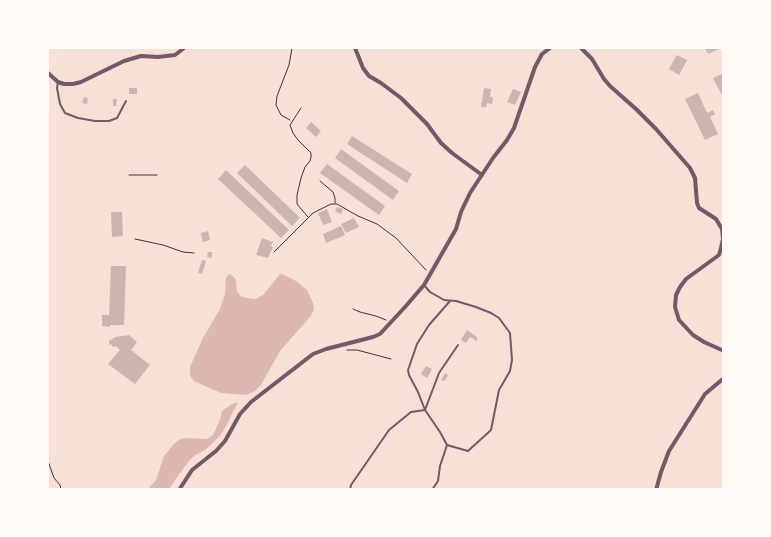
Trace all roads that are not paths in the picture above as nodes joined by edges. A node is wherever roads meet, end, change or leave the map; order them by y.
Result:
1 (184, 48) edge
2 (355, 48) edge
3 (550, 48) edge
4 (581, 48) edge
5 (48, 73) edge
6 (58, 82) junction
7 (126, 101) dead end
8 (482, 175) junction
9 (424, 285) junction
10 (450, 301) junction
11 (458, 345) dead end
12 (724, 351) edge
13 (724, 378) edge
14 (425, 410) junction
15 (447, 445) junction
16 (179, 490) edge
17 (350, 490) edge
18 (432, 490) edge
19 (656, 490) edge

1 - 6 street
2 - 8 street
3 - 8 street
4 - 12 street
5 - 6 street
6 - 7 lane
8 - 9 street
9 - 10 lane
9 - 16 street
10 - 14 lane
10 - 15 lane
11 - 14 lane
13 - 19 street
14 - 15 lane
14 - 17 lane
15 - 18 lane

